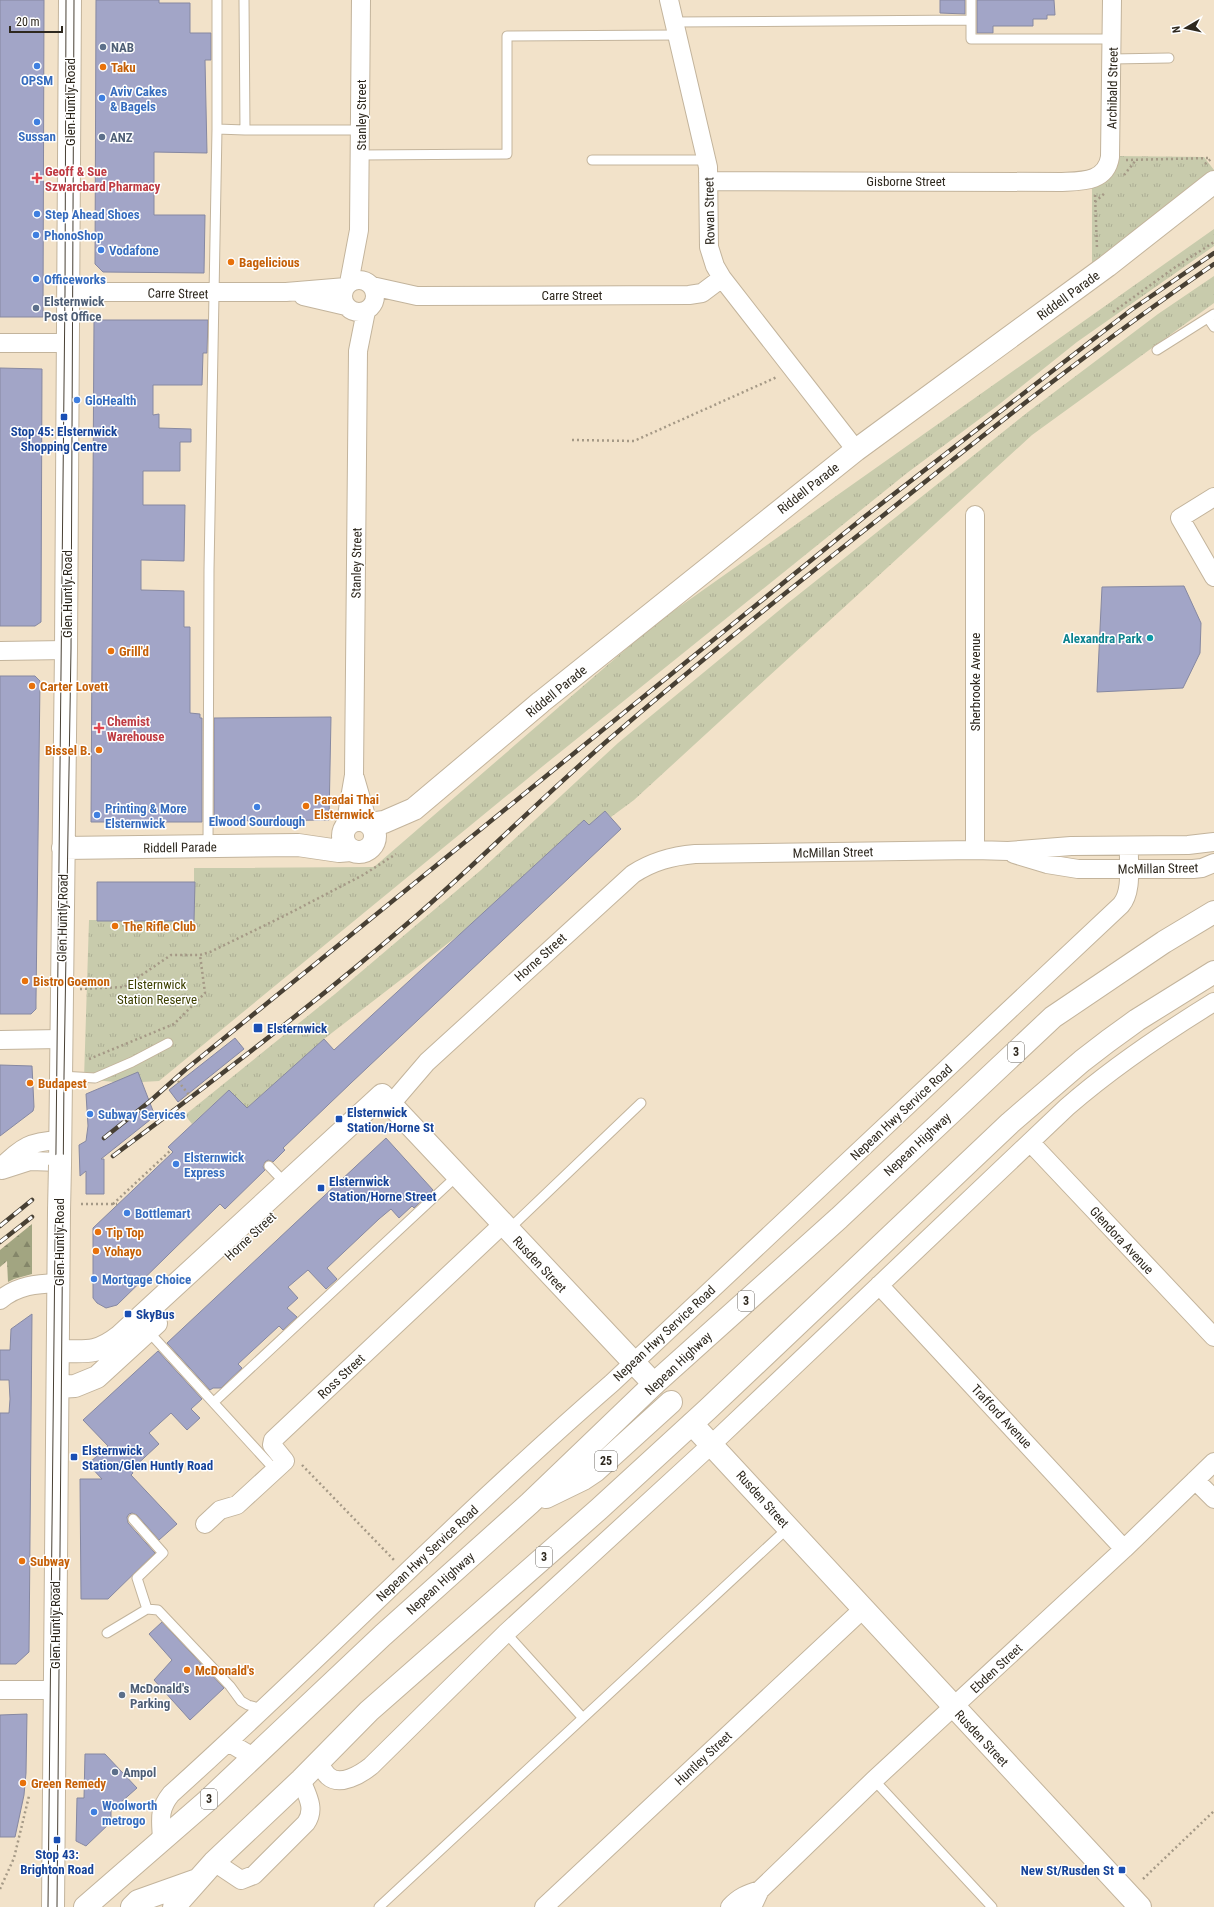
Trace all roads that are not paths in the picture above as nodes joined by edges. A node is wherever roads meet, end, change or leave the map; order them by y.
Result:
1 (70, 0) edge
2 (217, 0) edge
3 (244, 0) edge
4 (361, 0) edge
5 (669, 0) edge
6 (971, 0) edge
7 (1112, 0) edge
8 (971, 20) junction
9 (676, 29) junction
10 (1112, 38) junction
11 (1169, 58) dead end
12 (1112, 59) junction
13 (217, 129) junction
14 (245, 130) junction
15 (361, 130) junction
16 (360, 155) junction
17 (592, 160) dead end
18 (707, 160) junction
19 (1103, 170) joint
20 (708, 181) junction
21 (1214, 182) edge
22 (722, 278) junction
23 (358, 284) junction
24 (69, 292) junction
25 (286, 292) junction
26 (214, 294) junction
27 (417, 296) junction
28 (359, 308) junction
29 (1211, 316) edge
30 (1214, 327) edge
31 (68, 342) junction
32 (0, 343) edge
33 (1157, 350) dead end
34 (856, 450) junction
35 (1214, 497) edge
36 (975, 515) dead end
37 (1214, 577) edge
38 (0, 650) edge
39 (66, 650) junction
40 (354, 775) junction
41 (414, 809) junction
42 (369, 824) junction
43 (345, 828) junction
44 (1214, 842) edge
45 (298, 845) junction
46 (372, 846) junction
47 (1129, 846) junction
48 (208, 847) junction
49 (63, 848) junction
50 (351, 850) junction
51 (975, 850) junction
52 (1008, 851) junction
53 (659, 860) joint
54 (1214, 863) edge
55 (1128, 869) junction
56 (1214, 912) edge
57 (1214, 972) edge
58 (1214, 1002) edge
59 (61, 1039) junction
60 (0, 1040) edge
61 (168, 1043) dead end
62 (61, 1076) junction
63 (387, 1100) junction
64 (641, 1103) dead end
65 (60, 1140) junction
66 (1030, 1142) junction
67 (60, 1164) junction
68 (269, 1166) dead end
69 (0, 1169) edge
70 (458, 1175) junction
71 (297, 1180) junction
72 (506, 1227) junction
73 (59, 1283) junction
74 (879, 1285) junction
75 (0, 1300) edge
76 (143, 1326) junction
77 (1214, 1337) edge
78 (58, 1351) junction
79 (633, 1362) junction
80 (654, 1384) junction
81 (58, 1387) junction
82 (214, 1402) junction
83 (671, 1402) junction
84 (692, 1424) junction
85 (712, 1444) junction
86 (280, 1466) junction
87 (1207, 1473) edge
88 (1214, 1499) edge
89 (530, 1503) junction
90 (133, 1519) dead end
91 (205, 1524) dead end
92 (788, 1528) junction
93 (1124, 1549) junction
94 (147, 1609) junction
95 (863, 1609) junction
96 (107, 1633) dead end
97 (506, 1633) junction
98 (0, 1690) edge
99 (54, 1690) junction
100 (954, 1707) junction
101 (262, 1709) junction
102 (582, 1717) junction
103 (228, 1742) junction
104 (253, 1757) junction
105 (318, 1763) junction
106 (301, 1780) junction
107 (874, 1780) junction
108 (162, 1839) junction
109 (214, 1862) junction
110 (198, 1879) junction
111 (760, 1890) junction
112 (53, 1907) edge
113 (86, 1907) edge
114 (132, 1907) edge
115 (174, 1907) edge
116 (379, 1907) edge
117 (544, 1907) edge
118 (730, 1907) edge
119 (752, 1907) edge
120 (992, 1907) edge
121 (1140, 1907) edge

1 - 24 main road, Glen Huntly Road
2 - 13 lane
3 - 14 lane
4 - 15 street, Stanley Street
5 - 9 street, Rowan Street
6 - 8 lane
7 - 10 street, Archibald Street
8 - 9 lane
8 - 10 lane
9 - 16 lane
9 - 18 street, Rowan Street
10 - 12 street, Archibald Street
11 - 12 lane
12 - 19 street, Archibald Street
13 - 14 lane
13 - 26 lane
14 - 15 lane
15 - 16 street, Stanley Street
16 - 23 street, Stanley Street
17 - 18 lane
18 - 20 street, Rowan Street
19 - 20 street, Gisborne Street
20 - 22 street, Rowan Street
21 - 34 main road, Riddell Parade
22 - 27 street, Carre Street
22 - 34 street, Rowan Street
23 - 25 street, Carre Street
23 - 27 street, Carre Street
23 - 28 street
23 - 28 street
24 - 26 street, Carre Street
24 - 31 main road, Glen Huntly Road
25 - 26 street, Carre Street
25 - 28 street, Carre Street
26 - 48 lane
27 - 28 street, Carre Street
28 - 40 street, Stanley Street
29 - 30 lane
29 - 33 lane
31 - 32 street
31 - 39 main road, Glen Huntly Road
34 - 41 main road, Riddell Parade
35 - 37 street
36 - 51 street, Sherbrooke Avenue
38 - 39 street
39 - 49 main road, Glen Huntly Road
40 - 42 street, Stanley Street
40 - 43 street, Stanley Street
41 - 42 main road, Riddell Parade
41 - 46 main road, Riddell Parade
42 - 43 main road
42 - 46 main road
43 - 45 main road, Riddell Parade
43 - 50 main road
44 - 47 street, McMillan Street
45 - 48 main road, Riddell Parade
45 - 50 main road, Riddell Parade
46 - 50 main road
47 - 52 street, McMillan Street
47 - 55 street, Nepean Hwy Service Road
48 - 49 main road, Riddell Parade
49 - 59 main road, Glen Huntly Road
51 - 52 street, McMillan Street
51 - 53 street, McMillan Street
52 - 55 street, McMillan Street
53 - 63 street, Horne Street
54 - 55 street, McMillan Street
55 - 79 street, Nepean Hwy Service Road
56 - 80 main road, Nepean Highway / 3
57 - 84 main road, 3
58 - 66 street
59 - 60 street
59 - 62 main road, Glen Huntly Road
61 - 62 lane
62 - 65 main road, Glen Huntly Road
63 - 70 main road, Rusden Street
63 - 71 main road, Horne Street
64 - 72 lane
65 - 67 main road, Glen Huntly Road
65 - 69 street
66 - 74 street
66 - 77 street, Glendora Avenue
67 - 69 street
67 - 73 main road, Glen Huntly Road, bridge
68 - 71 lane
70 - 72 main road, Rusden Street
70 - 82 lane
71 - 76 main road, Horne Street
72 - 79 main road, Rusden Street
72 - 86 street, Ross Street
73 - 75 street
73 - 78 main road, Glen Huntly Road
74 - 85 street
74 - 93 street, Trafford Avenue
76 - 78 main road, Horne Street
76 - 81 main road, Horne Street
76 - 82 lane
78 - 81 main road, Glen Huntly Road
79 - 80 main road, Rusden Street
79 - 101 street, Nepean Hwy Service Road
80 - 83 main road, Rusden Street
80 - 89 main road, Nepean Highway / 3
81 - 99 main road, Glen Huntly Road
82 - 86 lane
83 - 84 main road, Rusden Street
83 - 89 main road, 25
84 - 85 main road, Rusden Street
84 - 105 main road, 3
85 - 92 main road, Rusden Street
85 - 97 street
86 - 91 street
87 - 88 street
87 - 93 street, Ebden Street
89 - 104 main road, Nepean Highway / 3
90 - 94 lane
92 - 95 main road, Rusden Street
92 - 102 lane
93 - 100 street, Ebden Street
94 - 96 lane
94 - 101 lane
95 - 100 main road, Rusden Street
95 - 117 street, Huntley Street
97 - 102 lane
97 - 105 street
98 - 99 street
99 - 112 main road, Glen Huntly Road
100 - 107 street, Ebden Street
100 - 121 main road, Rusden Street
101 - 103 street, Nepean Hwy Service Road
102 - 116 lane
103 - 104 street
103 - 108 street, Nepean Hwy Service Road
104 - 108 main road, Nepean Highway / 3
105 - 106 main road, 3
106 - 109 main road, 3
106 - 109 street
107 - 111 street, Ebden Street
107 - 120 lane
108 - 113 main road, Nepean Highway / 3
109 - 110 main road, 3
110 - 114 main road
110 - 115 main road, 3
111 - 118 street, Ebden Street
111 - 119 street, Ebden Street

